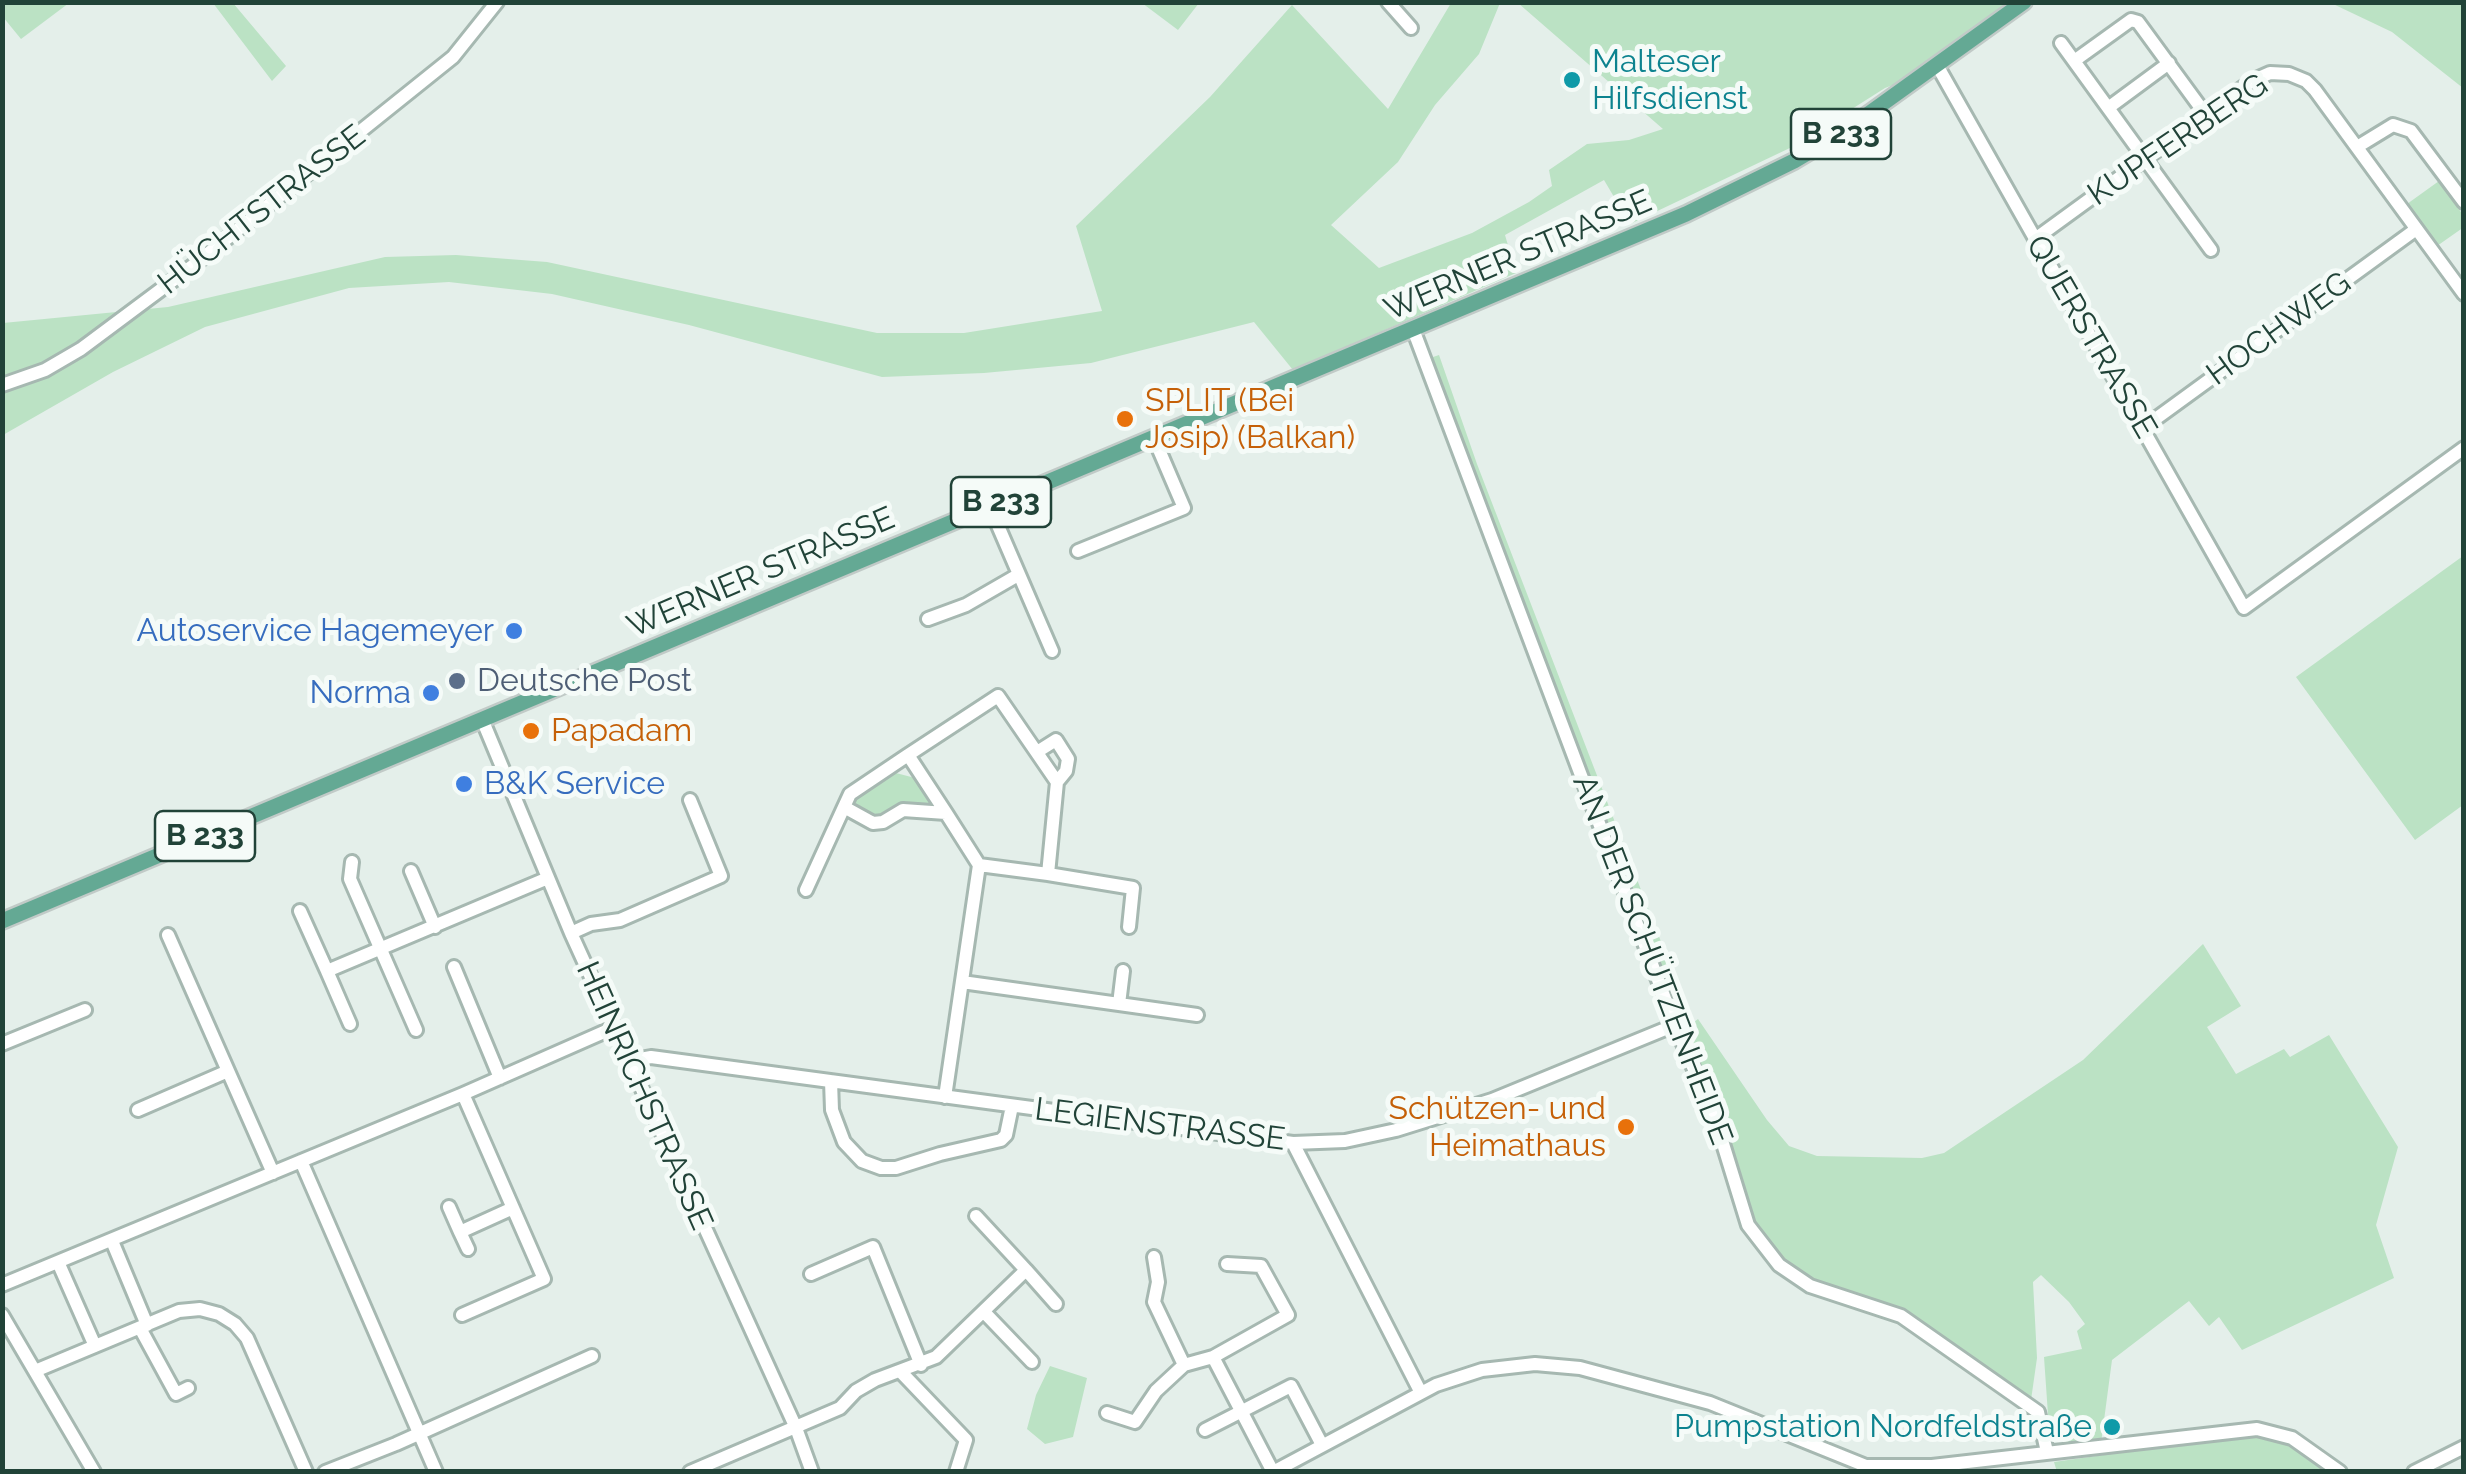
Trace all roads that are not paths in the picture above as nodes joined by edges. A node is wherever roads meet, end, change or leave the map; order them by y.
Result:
1 (497, 2) edge
2 (1388, 2) edge
3 (2024, 2) edge
4 (1411, 28) dead end
5 (2061, 44) dead end
6 (2074, 61) junction
7 (2169, 63) junction
8 (1938, 67) junction
9 (2108, 108) junction
10 (2206, 115) junction
11 (2357, 146) junction
12 (2145, 160) junction
13 (2464, 202) edge
14 (2415, 230) junction
15 (2035, 239) junction
16 (2212, 250) dead end
17 (2464, 294) edge
18 (1413, 330) junction
19 (2, 385) edge
20 (2143, 428) junction
21 (1154, 438) junction
22 (2464, 448) edge
23 (990, 507) junction
24 (1078, 551) dead end
25 (1018, 575) junction
26 (928, 619) dead end
27 (1052, 651) dead end
28 (482, 719) junction
29 (1037, 752) junction
30 (908, 755) junction
31 (1057, 782) junction
32 (690, 800) dead end
33 (844, 808) junction
34 (946, 813) junction
35 (352, 862) dead end
36 (979, 865) junction
37 (410, 871) dead end
38 (1048, 874) junction
39 (548, 878) junction
40 (806, 890) dead end
41 (300, 910) dead end
42 (2, 922) edge
43 (1129, 926) dead end
44 (435, 927) junction
45 (571, 933) junction
46 (168, 935) dead end
47 (381, 950) junction
48 (454, 967) dead end
49 (327, 971) junction
50 (1123, 971) dead end
51 (962, 982) junction
52 (1119, 1004) junction
53 (85, 1010) dead end
54 (1197, 1014) dead end
55 (350, 1024) dead end
56 (1675, 1025) junction
57 (614, 1028) junction
58 (416, 1030) dead end
59 (2, 1044) edge
60 (628, 1061) junction
61 (228, 1071) junction
62 (500, 1078) junction
63 (832, 1082) junction
64 (463, 1094) junction
65 (945, 1097) junction
66 (1012, 1106) junction
67 (138, 1110) dead end
68 (1293, 1144) junction
69 (301, 1161) junction
70 (272, 1174) junction
71 (449, 1207) dead end
72 (513, 1208) junction
73 (976, 1216) dead end
74 (460, 1232) junction
75 (112, 1241) junction
76 (468, 1249) dead end
77 (1154, 1258) dead end
78 (58, 1262) junction
79 (1226, 1264) dead end
80 (1026, 1270) junction
81 (812, 1274) dead end
82 (2, 1285) edge
83 (1056, 1304) dead end
84 (984, 1312) junction
85 (2, 1315) edge
86 (462, 1315) dead end
87 (144, 1326) junction
88 (95, 1346) junction
89 (592, 1356) dead end
90 (1213, 1357) junction
91 (1032, 1362) dead end
92 (921, 1365) junction
93 (1184, 1365) junction
94 (35, 1372) junction
95 (901, 1372) junction
96 (188, 1388) dead end
97 (1421, 1393) junction
98 (1242, 1413) junction
99 (1107, 1414) dead end
100 (796, 1428) junction
101 (1204, 1430) dead end
102 (419, 1432) junction
103 (1322, 1445) junction
104 (2464, 1447) edge
105 (2046, 1452) junction
106 (94, 1472) edge
107 (306, 1472) edge
108 (324, 1472) edge
109 (436, 1472) edge
110 (690, 1472) edge
111 (812, 1472) edge
112 (956, 1472) edge
113 (1273, 1472) edge
114 (2340, 1472) edge
115 (2414, 1472) edge

1 - 19 street, HÜCHTSTRASSE
2 - 4 street
3 - 8 main road, B 233
5 - 6 street
6 - 7 street
6 - 9 street
7 - 9 street
7 - 10 street
8 - 15 street, QUERSTRASSE
8 - 18 main road, WERNER STRASSE / B 233
9 - 12 street
10 - 11 street, KUPFERBERG
10 - 12 street, KUPFERBERG
11 - 13 street
11 - 14 street, KUPFERBERG
12 - 15 street, KUPFERBERG
12 - 16 street
14 - 17 street, KUPFERBERG
14 - 20 street, HOCHWEG
15 - 20 street, QUERSTRASSE
18 - 21 main road, WERNER STRASSE / B 233
18 - 56 street, AN DER SCHÜTZENHEIDE
20 - 22 street, QUERSTRASSE
21 - 23 main road, WERNER STRASSE / B 233
21 - 24 street
23 - 25 street
23 - 28 main road, WERNER STRASSE / B 233
25 - 26 street
25 - 27 street
28 - 39 street, HEINRICHSTRASSE
28 - 42 main road, WERNER STRASSE / B 233
29 - 30 street
29 - 31 street
29 - 31 street
30 - 33 street
30 - 34 street
31 - 38 street
32 - 45 street
33 - 34 street
33 - 40 street
34 - 36 street
35 - 47 street
36 - 38 street
36 - 51 street
37 - 44 street
38 - 43 street
39 - 44 street
39 - 45 street, HEINRICHSTRASSE
41 - 49 street
44 - 47 street
45 - 57 street, HEINRICHSTRASSE
46 - 61 street
47 - 49 street
47 - 58 street
48 - 62 street
49 - 55 street
50 - 52 street
51 - 52 street
51 - 65 street
52 - 54 street
53 - 59 street
56 - 68 street, LEGIENSTRASSE
56 - 105 street, AN DER SCHÜTZENHEIDE
57 - 60 street, HEINRICHSTRASSE
57 - 62 street
60 - 63 street, LEGIENSTRASSE
60 - 100 street, HEINRICHSTRASSE
61 - 67 street
61 - 70 street
62 - 64 street
63 - 65 street, LEGIENSTRASSE
63 - 66 street
64 - 69 street
64 - 72 street
65 - 66 street, LEGIENSTRASSE
66 - 68 street, LEGIENSTRASSE
68 - 97 street
69 - 70 street
69 - 102 street
70 - 75 street
71 - 74 street
72 - 74 street
72 - 86 street
73 - 80 street
74 - 76 street
75 - 78 street
75 - 87 street
77 - 93 street
78 - 82 street
78 - 88 street
79 - 90 street
80 - 83 street
80 - 84 street
81 - 92 street
84 - 91 street
84 - 92 street
85 - 94 street
87 - 88 street
87 - 96 street
87 - 107 street
88 - 94 street
89 - 102 street
90 - 93 street
90 - 98 street
92 - 95 street
93 - 99 street
94 - 106 street
95 - 100 street
95 - 112 street
97 - 103 street
97 - 105 street
98 - 101 street
98 - 103 street
98 - 113 street
100 - 110 street
100 - 111 street, HEINRICHSTRASSE
102 - 108 street
102 - 109 street
103 - 113 street
104 - 115 street
105 - 114 street

